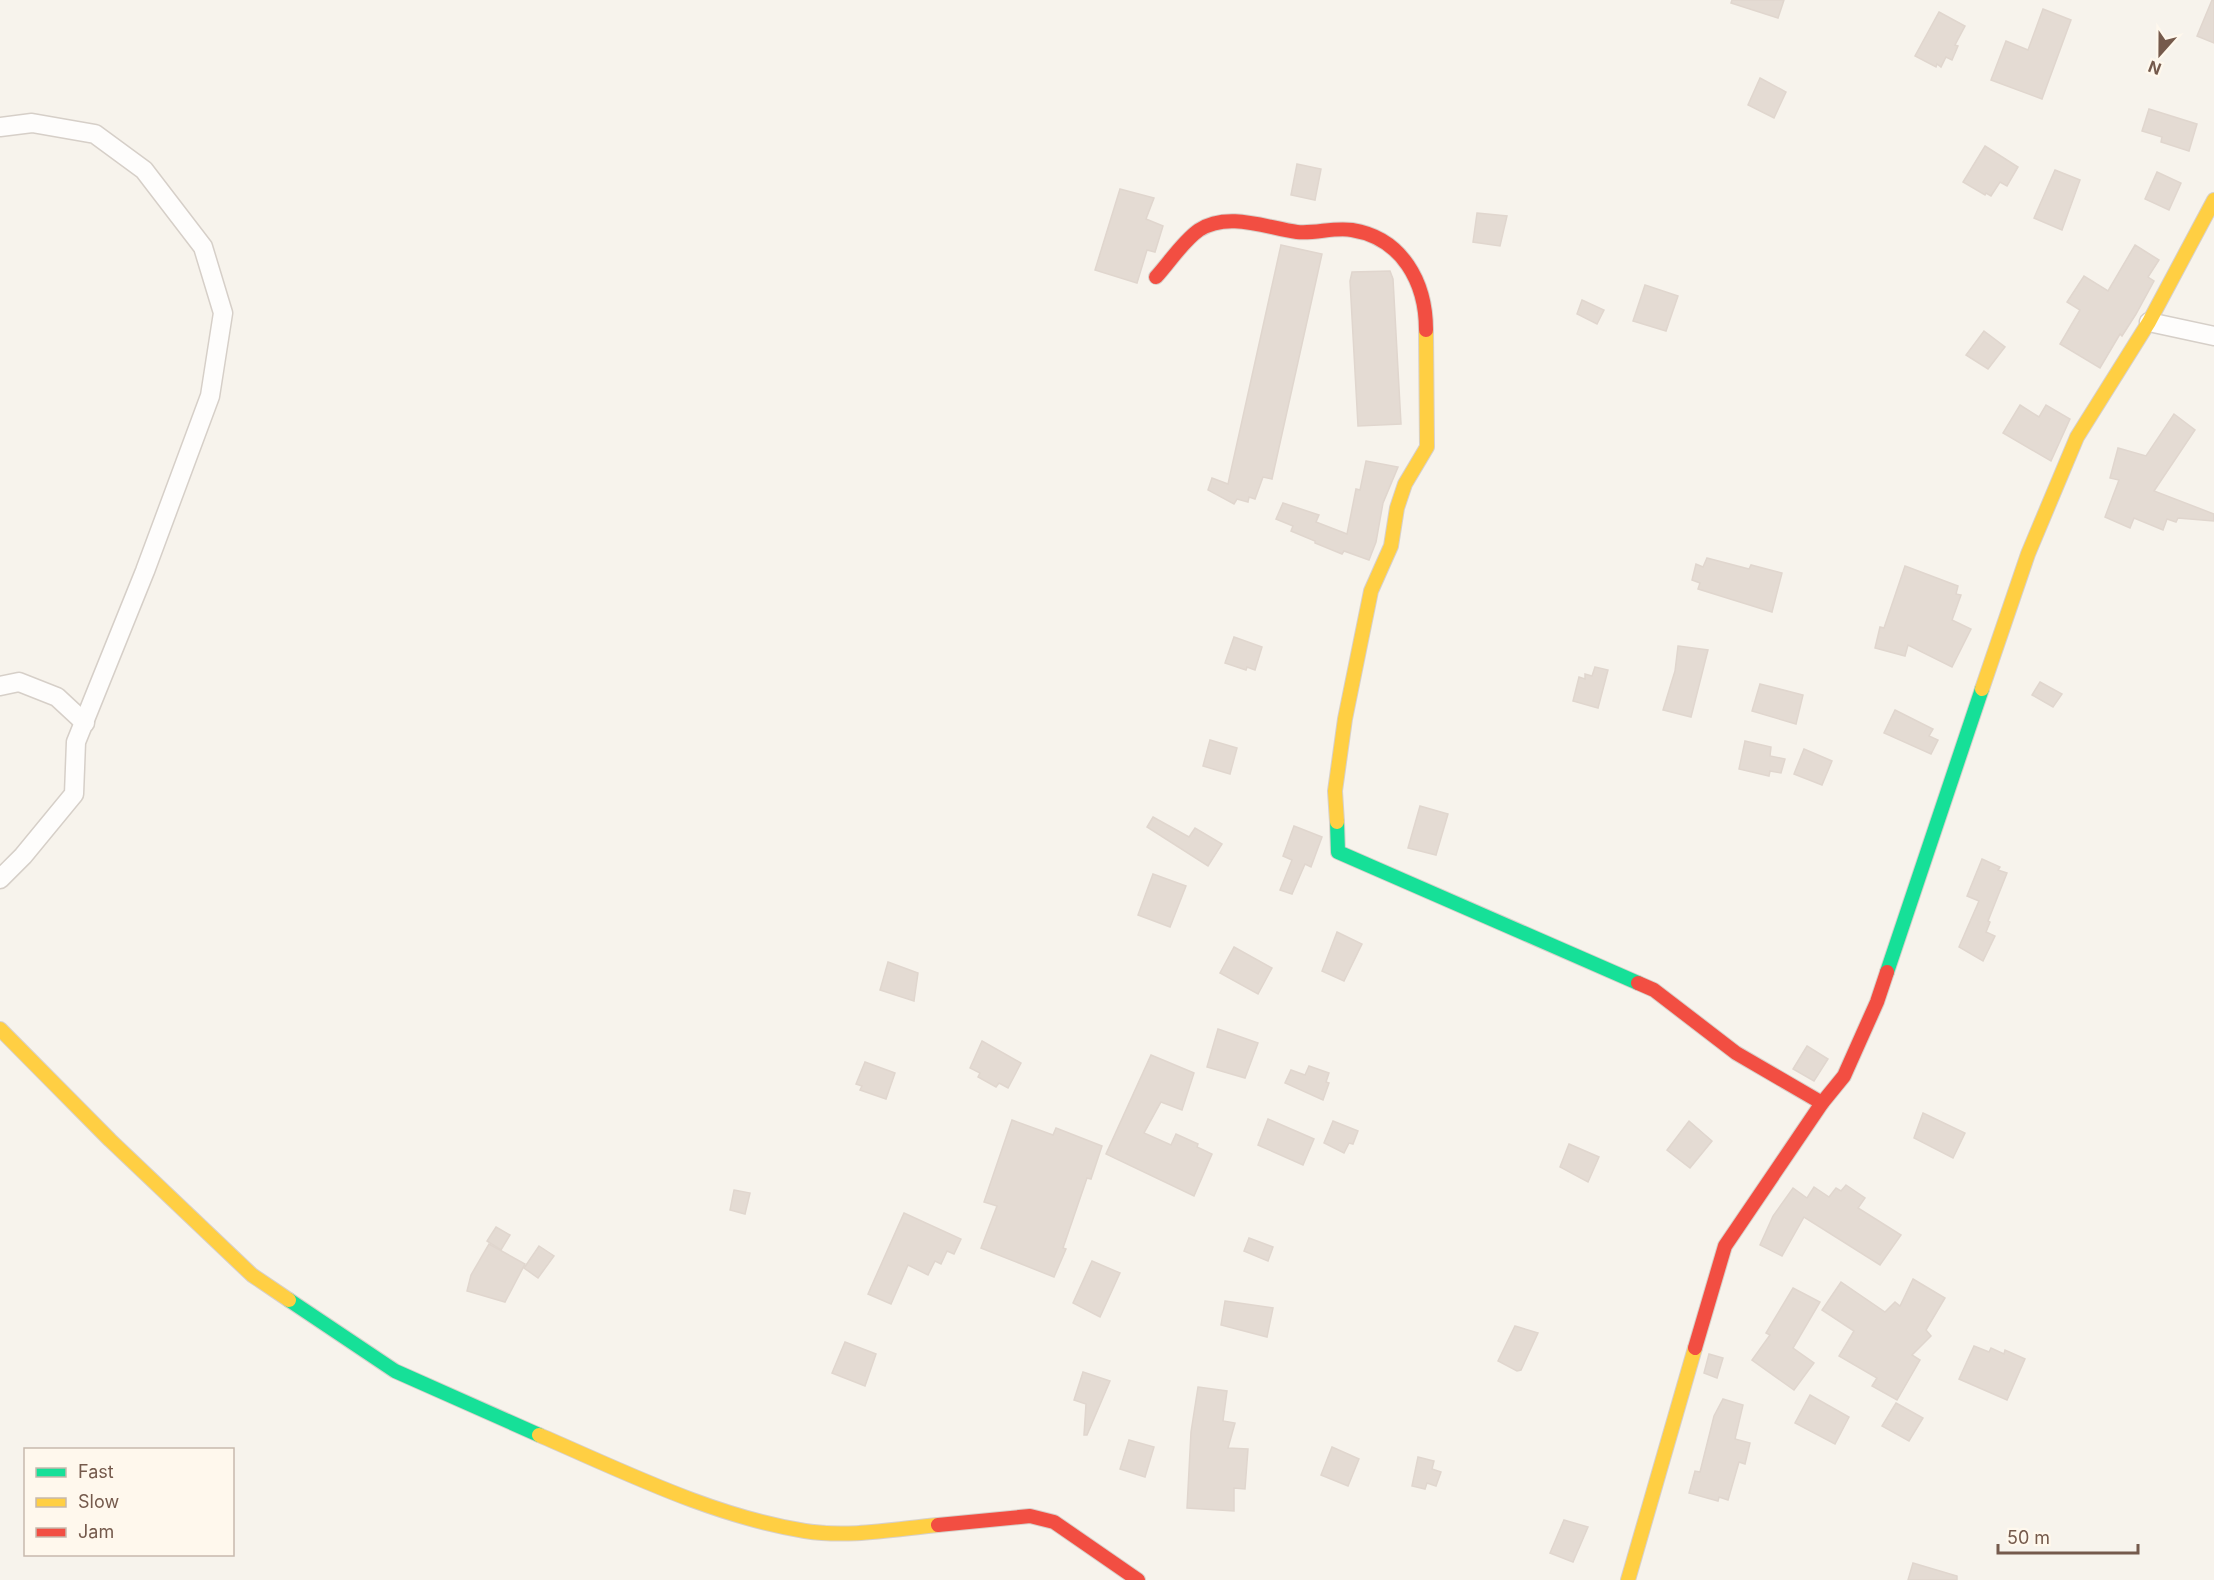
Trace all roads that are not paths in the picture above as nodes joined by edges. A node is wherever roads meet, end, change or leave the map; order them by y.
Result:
1 (0, 127) edge
2 (2214, 200) edge
3 (1156, 277) dead end
4 (2149, 322) junction
5 (2214, 336) edge
6 (0, 686) edge
7 (85, 723) junction
8 (0, 879) edge
9 (0, 1029) edge
10 (1822, 1102) junction
11 (1138, 1580) edge
12 (1628, 1580) edge

1 - 7 street
2 - 4 street
3 - 10 street
4 - 5 street
4 - 10 street
6 - 7 street
7 - 8 street
9 - 11 street
10 - 12 street

